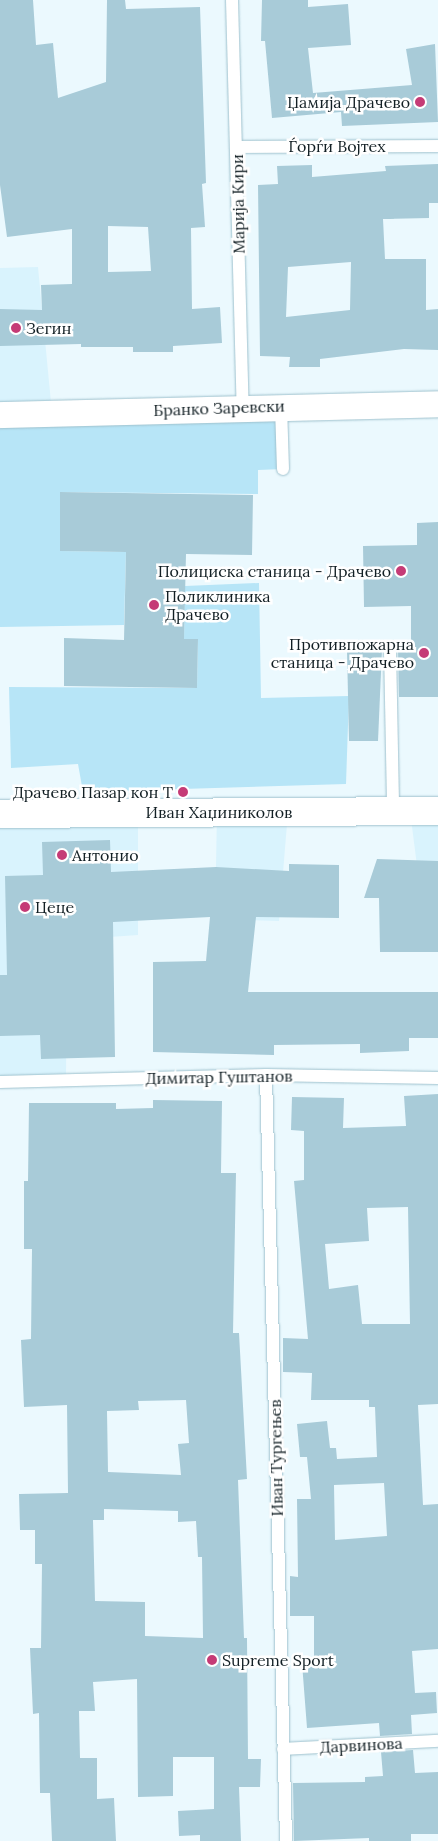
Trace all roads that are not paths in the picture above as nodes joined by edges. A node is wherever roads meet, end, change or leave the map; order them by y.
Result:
1 (232, 0) edge
2 (438, 146) edge
3 (236, 147) junction
4 (438, 404) edge
5 (281, 406) junction
6 (243, 407) junction
7 (0, 414) edge
8 (283, 469) dead end
9 (390, 648) dead end
10 (393, 811) junction
11 (438, 811) edge
12 (0, 814) edge
13 (266, 1075) junction
14 (438, 1078) edge
15 (0, 1082) edge
16 (438, 1741) edge
17 (283, 1749) junction
18 (286, 1841) edge

1 - 3 lane, Марија Кири
2 - 3 lane, Ѓорѓи Војтех
3 - 6 lane, Марија Кири
4 - 5 street, Бранко Заревски
5 - 6 street, Бранко Заревски
5 - 8 lane
6 - 7 street, Бранко Заревски
9 - 10 lane
10 - 11 street, Иван Хаџиниколов
10 - 12 street, Иван Хаџиниколов
13 - 14 lane, Димитар Гуштанов
13 - 15 lane, Димитар Гуштанов
13 - 17 lane, Иван Тургењев
16 - 17 lane, Дарвинова
17 - 18 lane, Иван Тургењев

